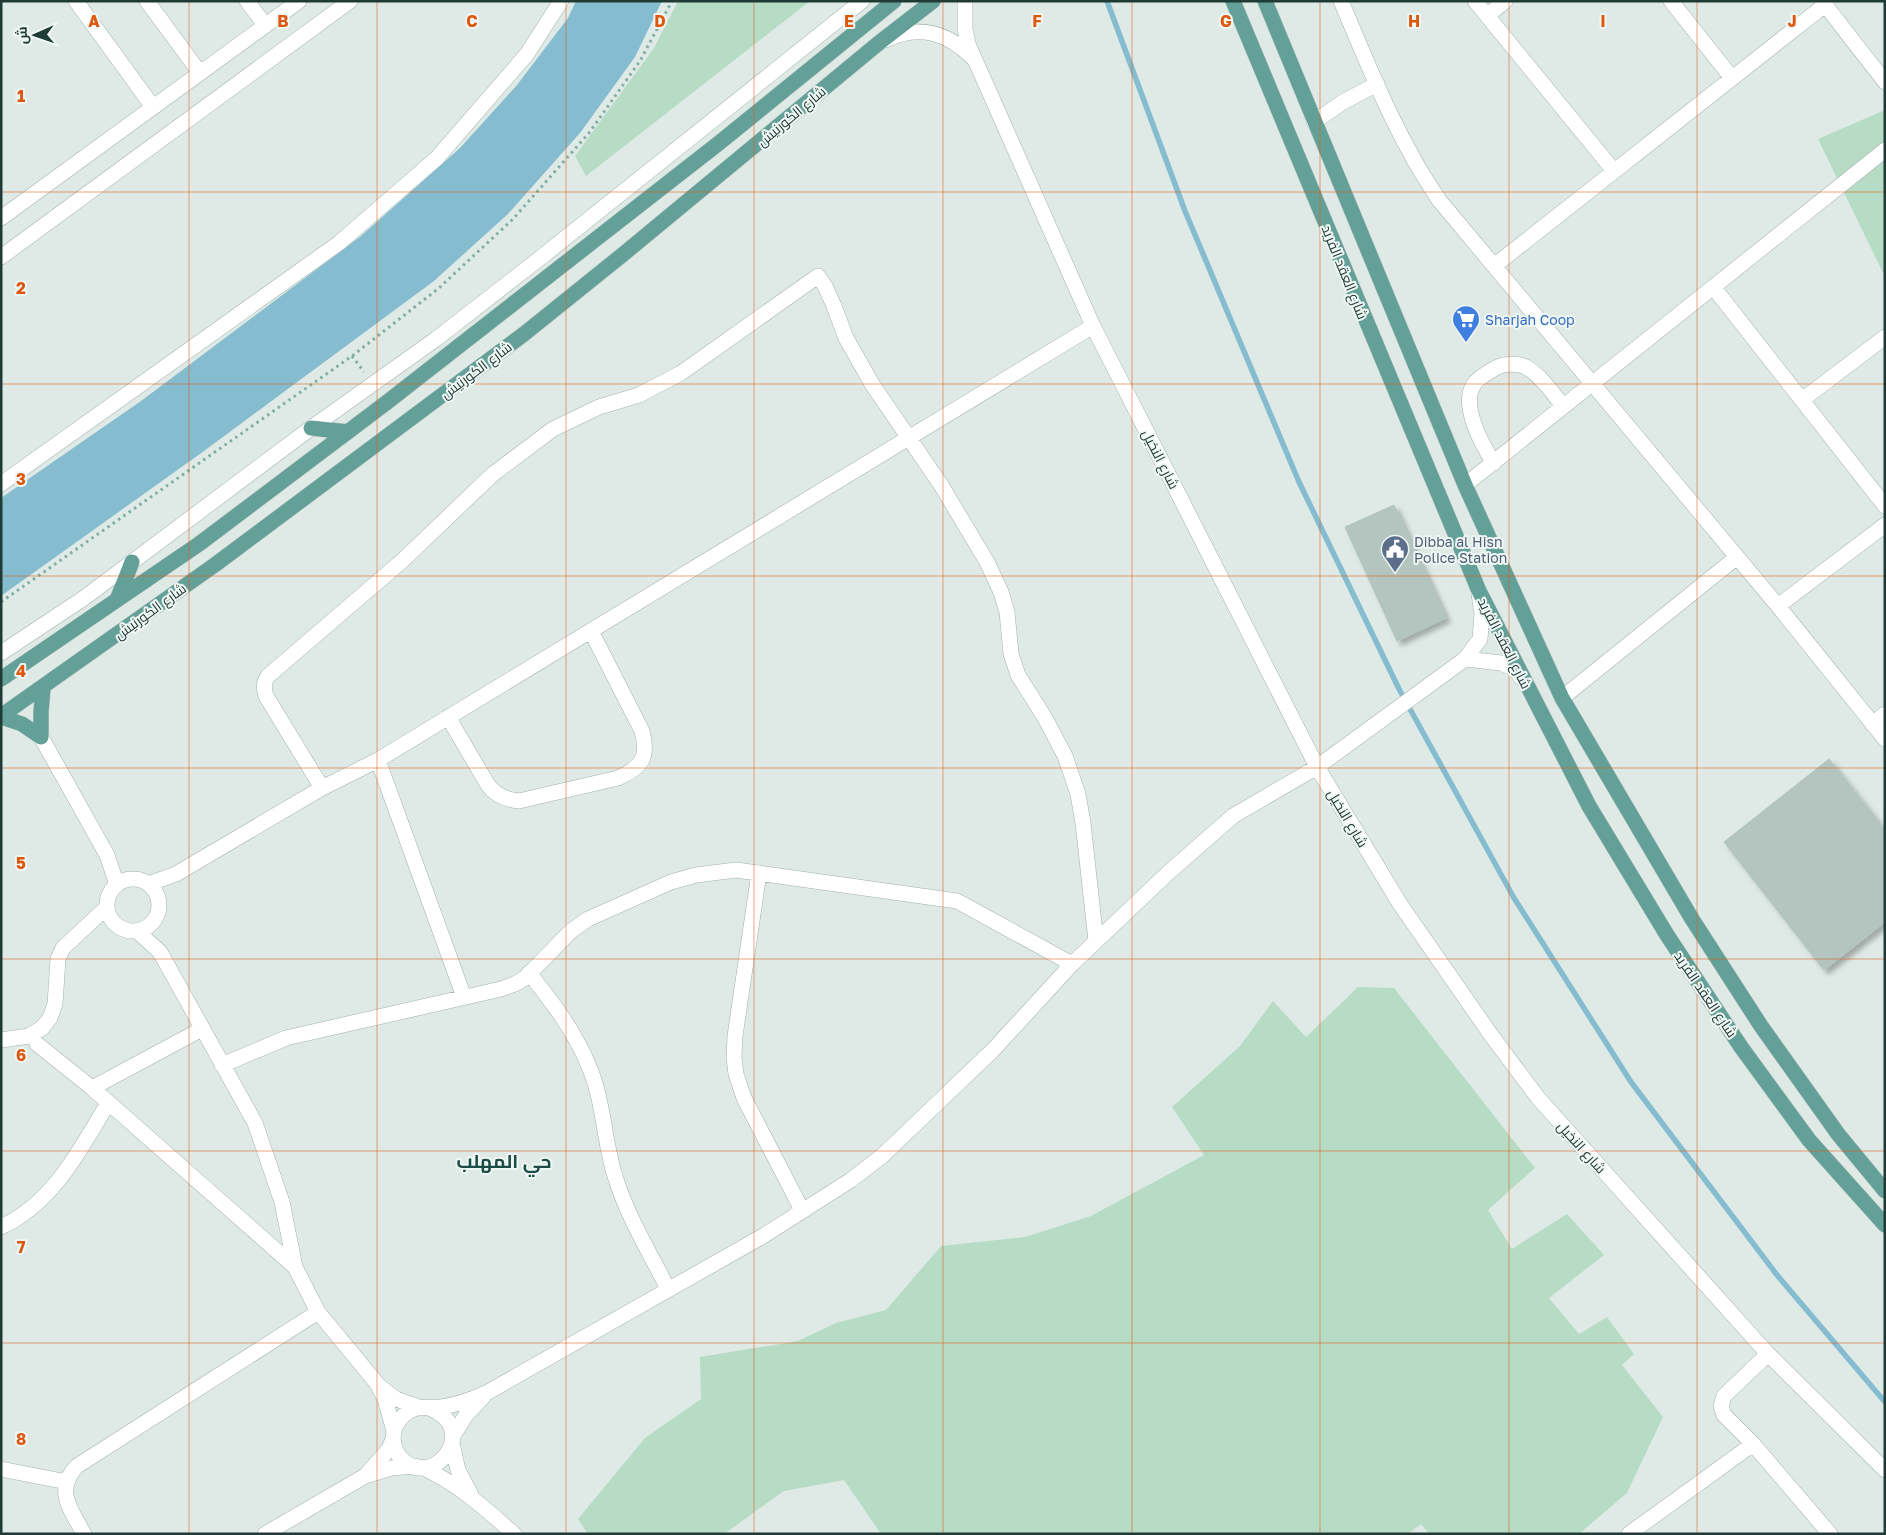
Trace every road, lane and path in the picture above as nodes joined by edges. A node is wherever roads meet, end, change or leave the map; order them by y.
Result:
1 (76, 1) edge
2 (147, 1) edge
3 (247, 1) edge
4 (299, 1) edge
5 (350, 1) edge
6 (561, 1) edge
7 (672, 1) edge
8 (862, 1) edge
9 (894, 1) edge
10 (933, 1) edge
11 (965, 1) edge
12 (1233, 1) edge
13 (1265, 1) edge
14 (1341, 1) edge
15 (1475, 1) edge
16 (1505, 1) edge
17 (1671, 1) edge
18 (1823, 3) edge
19 (1487, 16) junction
20 (265, 25) junction
21 (880, 42) junction
22 (974, 59) junction
23 (200, 72) junction
24 (1732, 78) junction
25 (1885, 82) edge
26 (1376, 84) junction
27 (153, 107) junction
28 (1314, 122) junction
29 (1885, 150) edge
30 (1614, 171) junction
31 (1, 218) edge
32 (1, 257) edge
33 (1494, 266) junction
34 (1714, 288) junction
35 (1093, 326) junction
36 (1885, 336) edge
37 (1591, 383) junction
38 (1802, 400) junction
39 (1563, 406) junction
40 (311, 428) junction
41 (348, 432) junction
42 (909, 437) junction
43 (1494, 463) junction
44 (1, 484) edge
45 (1465, 485) junction
46 (1885, 506) edge
47 (1885, 525) edge
48 (1736, 557) junction
49 (132, 562) junction
50 (1478, 591) junction
51 (117, 600) junction
52 (1, 602) edge
53 (1778, 606) junction
54 (591, 631) junction
55 (1, 653) edge
56 (1465, 659) junction
57 (1, 679) edge
58 (1526, 684) junction
59 (43, 688) junction
60 (1562, 698) junction
61 (1885, 714) edge
62 (1, 716) edge
63 (448, 717) junction
64 (1872, 724) junction
65 (41, 737) junction
66 (1885, 739) edge
67 (378, 760) junction
68 (1317, 767) junction
69 (322, 788) junction
70 (107, 855) junction
71 (759, 873) junction
72 (176, 874) junction
73 (132, 879) junction
74 (148, 884) junction
75 (117, 885) junction
76 (158, 898) junction
77 (107, 907) junction
78 (157, 915) junction
79 (113, 923) junction
80 (84, 930) junction
81 (137, 931) junction
82 (1096, 941) junction
83 (160, 952) junction
84 (1072, 964) junction
85 (529, 974) junction
86 (464, 997) junction
87 (202, 1029) junction
88 (1, 1040) edge
89 (37, 1044) dead end
90 (222, 1065) junction
91 (92, 1088) junction
92 (108, 1103) junction
93 (1885, 1191) edge
94 (802, 1210) junction
95 (1885, 1226) edge
96 (1, 1227) edge
97 (295, 1267) junction
98 (668, 1290) junction
99 (318, 1312) junction
100 (1768, 1354) junction
101 (379, 1386) junction
102 (488, 1392) junction
103 (425, 1408) junction
104 (394, 1435) junction
105 (452, 1440) junction
106 (1753, 1444) junction
107 (418, 1467) junction
108 (1, 1468) edge
109 (1885, 1470) edge
110 (365, 1476) junction
111 (66, 1482) junction
112 (472, 1497) junction
113 (84, 1534) edge
114 (265, 1534) edge
115 (514, 1534) edge
116 (1629, 1534) edge
117 (1830, 1534) edge

1 - 27 street
2 - 23 street
3 - 20 street
4 - 20 street
5 - 32 street
6 - 44 street
7 - 52 path
8 - 40 street
9 - 41 main road, شارع الكورنيش
10 - 21 main road, شارع الكورنيش
11 - 22 street, شارع النخيل
12 - 50 main road, شارع العقد الفريد
13 - 28 main road, شارع العقد الفريد
14 - 26 street
15 - 19 street
16 - 19 street
17 - 24 street
18 - 24 street
18 - 25 street
19 - 30 street
20 - 23 street
21 - 22 street, شارع النخيل
21 - 59 main road, شارع الكورنيش
22 - 35 street, شارع النخيل
23 - 27 street
24 - 30 street
26 - 28 street
26 - 33 street
27 - 31 street
28 - 45 main road, شارع العقد الفريد
29 - 34 street
30 - 33 street
33 - 37 street
34 - 37 street
34 - 38 street
35 - 42 street
35 - 68 street, شارع النخيل
36 - 38 street
37 - 39 street
37 - 48 street
38 - 46 street
39 - 43 street
39 - 43 street
40 - 41 main road
40 - 49 street
41 - 51 main road, شارع الكورنيش
42 - 54 street
42 - 69 street
42 - 82 street
43 - 45 street
45 - 60 main road, شارع العقد الفريد
47 - 53 street
48 - 53 street
48 - 60 street
49 - 51 main road
49 - 55 street
50 - 56 street
50 - 58 main road, شارع العقد الفريد
51 - 57 main road, شارع الكورنيش
53 - 64 street
54 - 63 street
54 - 63 street
56 - 58 street
56 - 68 street
58 - 95 main road, شارع العقد الفريد
59 - 62 main road, شارع الكورنيش
59 - 65 main road
60 - 93 main road, شارع العقد الفريد
61 - 64 street
62 - 65 main road
63 - 67 street
64 - 66 street
65 - 70 street
67 - 69 street
67 - 86 street
68 - 82 street
68 - 100 street, شارع النخيل
69 - 72 street
70 - 73 street
70 - 75 street
71 - 84 street
71 - 85 street
71 - 94 street
72 - 74 street
72 - 76 street
73 - 74 street
73 - 75 street
74 - 76 street
75 - 77 street
76 - 78 street
77 - 79 street
77 - 80 street
78 - 81 street
78 - 83 street
79 - 80 street
79 - 81 street
80 - 88 street
81 - 83 street
82 - 84 street
83 - 87 street
84 - 94 street
85 - 86 street
85 - 98 street
86 - 90 street
87 - 90 street
87 - 91 street
89 - 91 street
90 - 97 street
91 - 92 street
92 - 96 street
92 - 97 street
94 - 98 street
97 - 99 street
98 - 102 street
99 - 101 street
99 - 111 street
100 - 106 street
100 - 109 street, شارع النخيل
101 - 103 street
101 - 104 street
102 - 103 street
102 - 105 street
103 - 104 street
103 - 105 street
104 - 107 street
104 - 110 street
105 - 107 street
105 - 112 street
106 - 116 street
106 - 117 street
107 - 110 street
107 - 112 street
108 - 111 street
110 - 114 street
111 - 113 street
112 - 115 street

